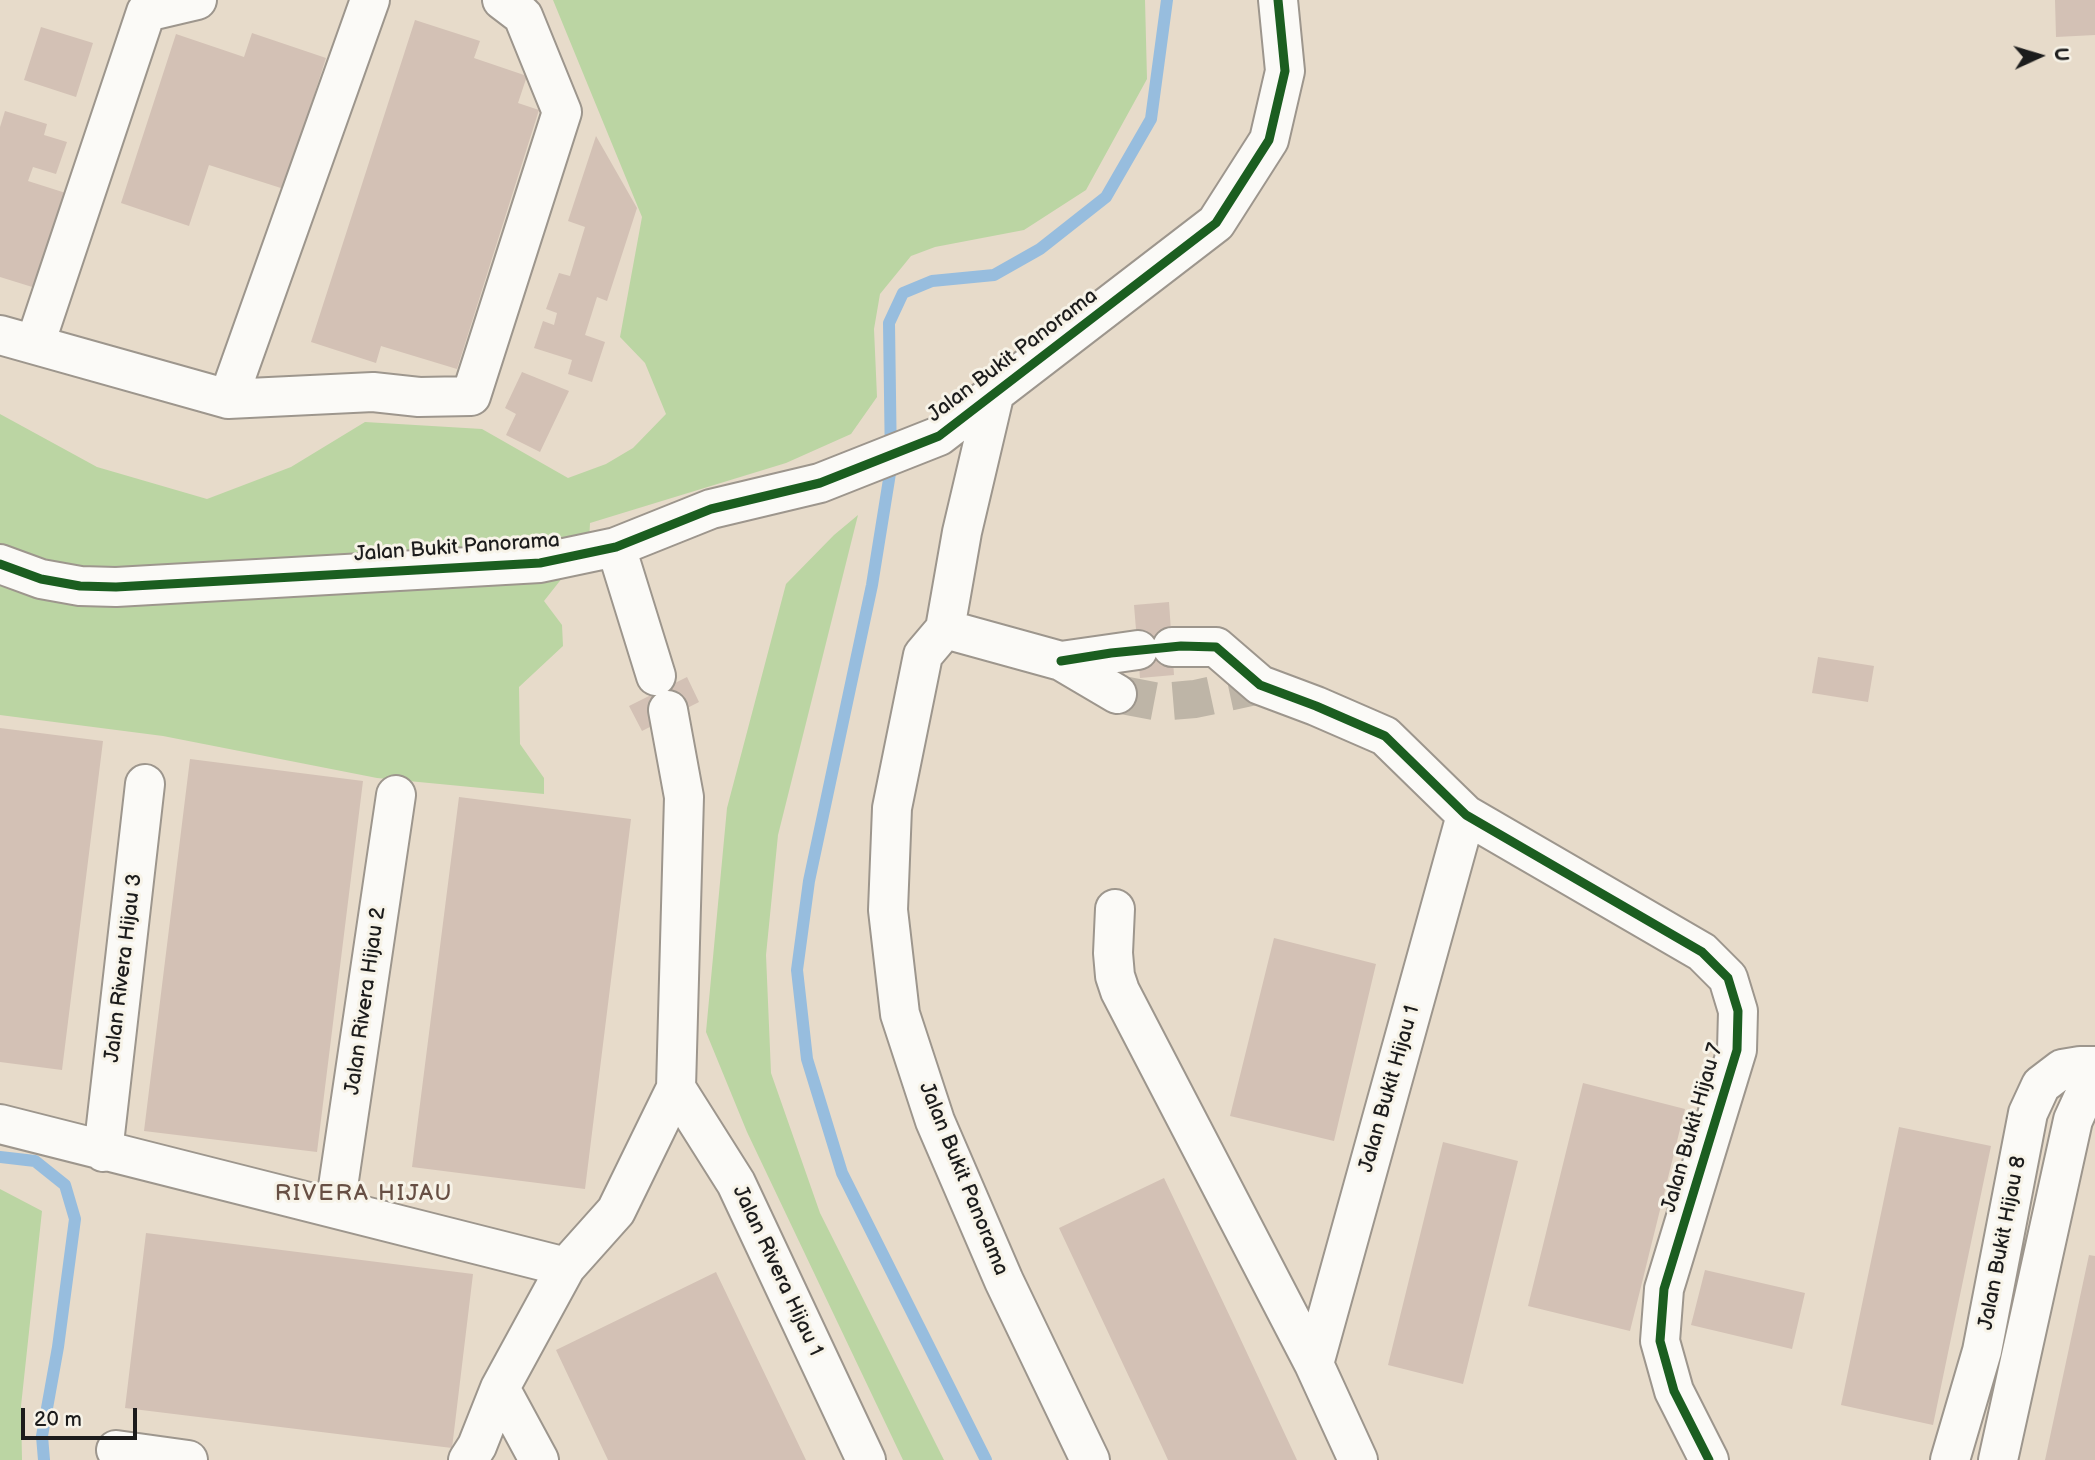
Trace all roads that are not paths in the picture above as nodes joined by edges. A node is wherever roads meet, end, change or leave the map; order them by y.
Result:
1 (197, 0) edge
2 (370, 0) edge
3 (502, 0) edge
4 (1278, 0) edge
5 (17, 339) edge
6 (994, 396) junction
7 (228, 399) junction
8 (616, 547) junction
9 (0, 564) edge
10 (944, 629) junction
11 (1061, 662) junction
12 (1118, 694) tunnel mouth
13 (145, 784) dead end
14 (396, 795) dead end
15 (1466, 815) junction
16 (1115, 909) dead end
17 (2095, 1066) edge
18 (2095, 1080) edge
19 (676, 1088) junction
20 (0, 1124) edge
21 (103, 1152) junction
22 (335, 1207) junction
23 (566, 1267) junction
24 (1314, 1364) junction
25 (500, 1388) junction
26 (116, 1450) dead end
27 (188, 1460) edge
28 (468, 1460) edge
29 (539, 1460) edge
30 (866, 1460) edge
31 (1090, 1460) edge
32 (1358, 1460) edge
33 (1709, 1460) edge
34 (1950, 1460) edge
35 (1998, 1460) edge

1 - 5 street
2 - 7 street
3 - 7 street
4 - 6 street, Jalan Bukit Panorama
5 - 7 street
6 - 8 street, Jalan Bukit Panorama
6 - 10 street, Jalan Bukit Panorama
8 - 9 street, Jalan Bukit Panorama
8 - 19 street
10 - 11 street
10 - 31 street, Jalan Bukit Panorama
11 - 12 street
11 - 15 street, Jalan Bukit Hijau 7
13 - 21 street, Jalan Rivera Hijau 3
14 - 22 street, Jalan Rivera Hijau 2
15 - 24 street, Jalan Bukit Hijau 1
15 - 33 street, Jalan Bukit Hijau 7
16 - 24 street
17 - 34 street, Jalan Bukit Hijau 8
18 - 35 street, Jalan Bukit Hijau 8
19 - 23 street
19 - 30 street, Jalan Rivera Hijau 1
20 - 21 street
21 - 22 street
22 - 23 street
23 - 25 street
24 - 32 street
25 - 28 street
25 - 29 street
26 - 27 street

